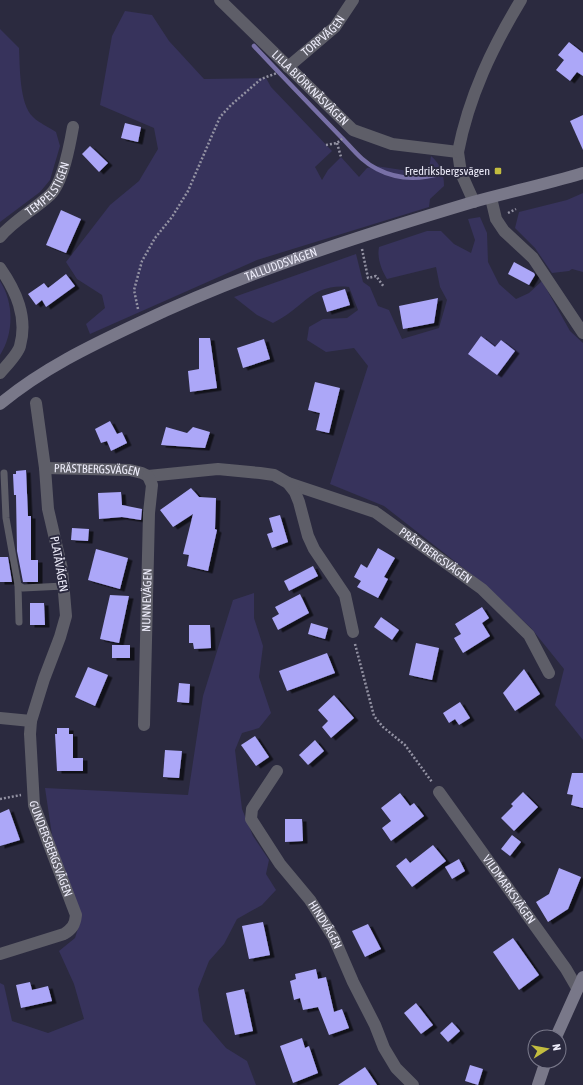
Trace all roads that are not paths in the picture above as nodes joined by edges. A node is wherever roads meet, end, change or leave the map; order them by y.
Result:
1 (220, 0) edge
2 (353, 0) edge
3 (521, 0) edge
4 (288, 67) junction
5 (73, 127) dead end
6 (458, 152) junction
7 (583, 173) edge
8 (491, 198) junction
9 (474, 202) junction
10 (0, 237) edge
11 (0, 268) edge
12 (583, 333) edge
13 (0, 373) edge
14 (36, 403) dead end
15 (0, 404) edge
16 (45, 468) junction
17 (4, 474) dead end
18 (148, 476) junction
19 (288, 483) junction
20 (18, 585) junction
21 (64, 586) junction
22 (19, 622) dead end
23 (353, 632) road end
24 (549, 673) dead end
25 (0, 718) edge
26 (31, 721) junction
27 (144, 725) dead end
28 (277, 771) dead end
29 (439, 792) road end
30 (0, 954) edge
31 (583, 977) edge
32 (577, 988) junction
33 (559, 1029) edge
34 (543, 1069) edge
35 (413, 1085) edge
36 (538, 1085) edge

1 - 4 street, LILLA BJÖRKNÄSVÄGEN
2 - 4 street, TORPVÄGEN
3 - 6 street
4 - 6 street, LILLA BJÖRKNÄSVÄGEN
5 - 10 street, TEMPELSTIGEN
6 - 9 street
7 - 8 street, TALLUDDSVÄGEN
8 - 9 street, TALLUDDSVÄGEN
8 - 12 street
9 - 15 street, TALLUDDSVÄGEN
11 - 13 street
14 - 16 street, PLATÅVÄGEN
16 - 18 street, PRÄSTBERGSVÄGEN
16 - 21 street, PLATÅVÄGEN
17 - 20 lane
18 - 19 street, PRÄSTBERGSVÄGEN
18 - 27 street, NUNNEVÄGEN
19 - 23 street
19 - 24 street, PRÄSTBERGSVÄGEN
20 - 21 lane
20 - 22 lane
21 - 26 street, PLATÅVÄGEN
25 - 26 street
26 - 30 street, GUNDERSBERGSVÄGEN
28 - 35 street, HINDVÄGEN
29 - 32 street, VILDMARKSVÄGEN
31 - 32 street
32 - 33 street
34 - 36 street

